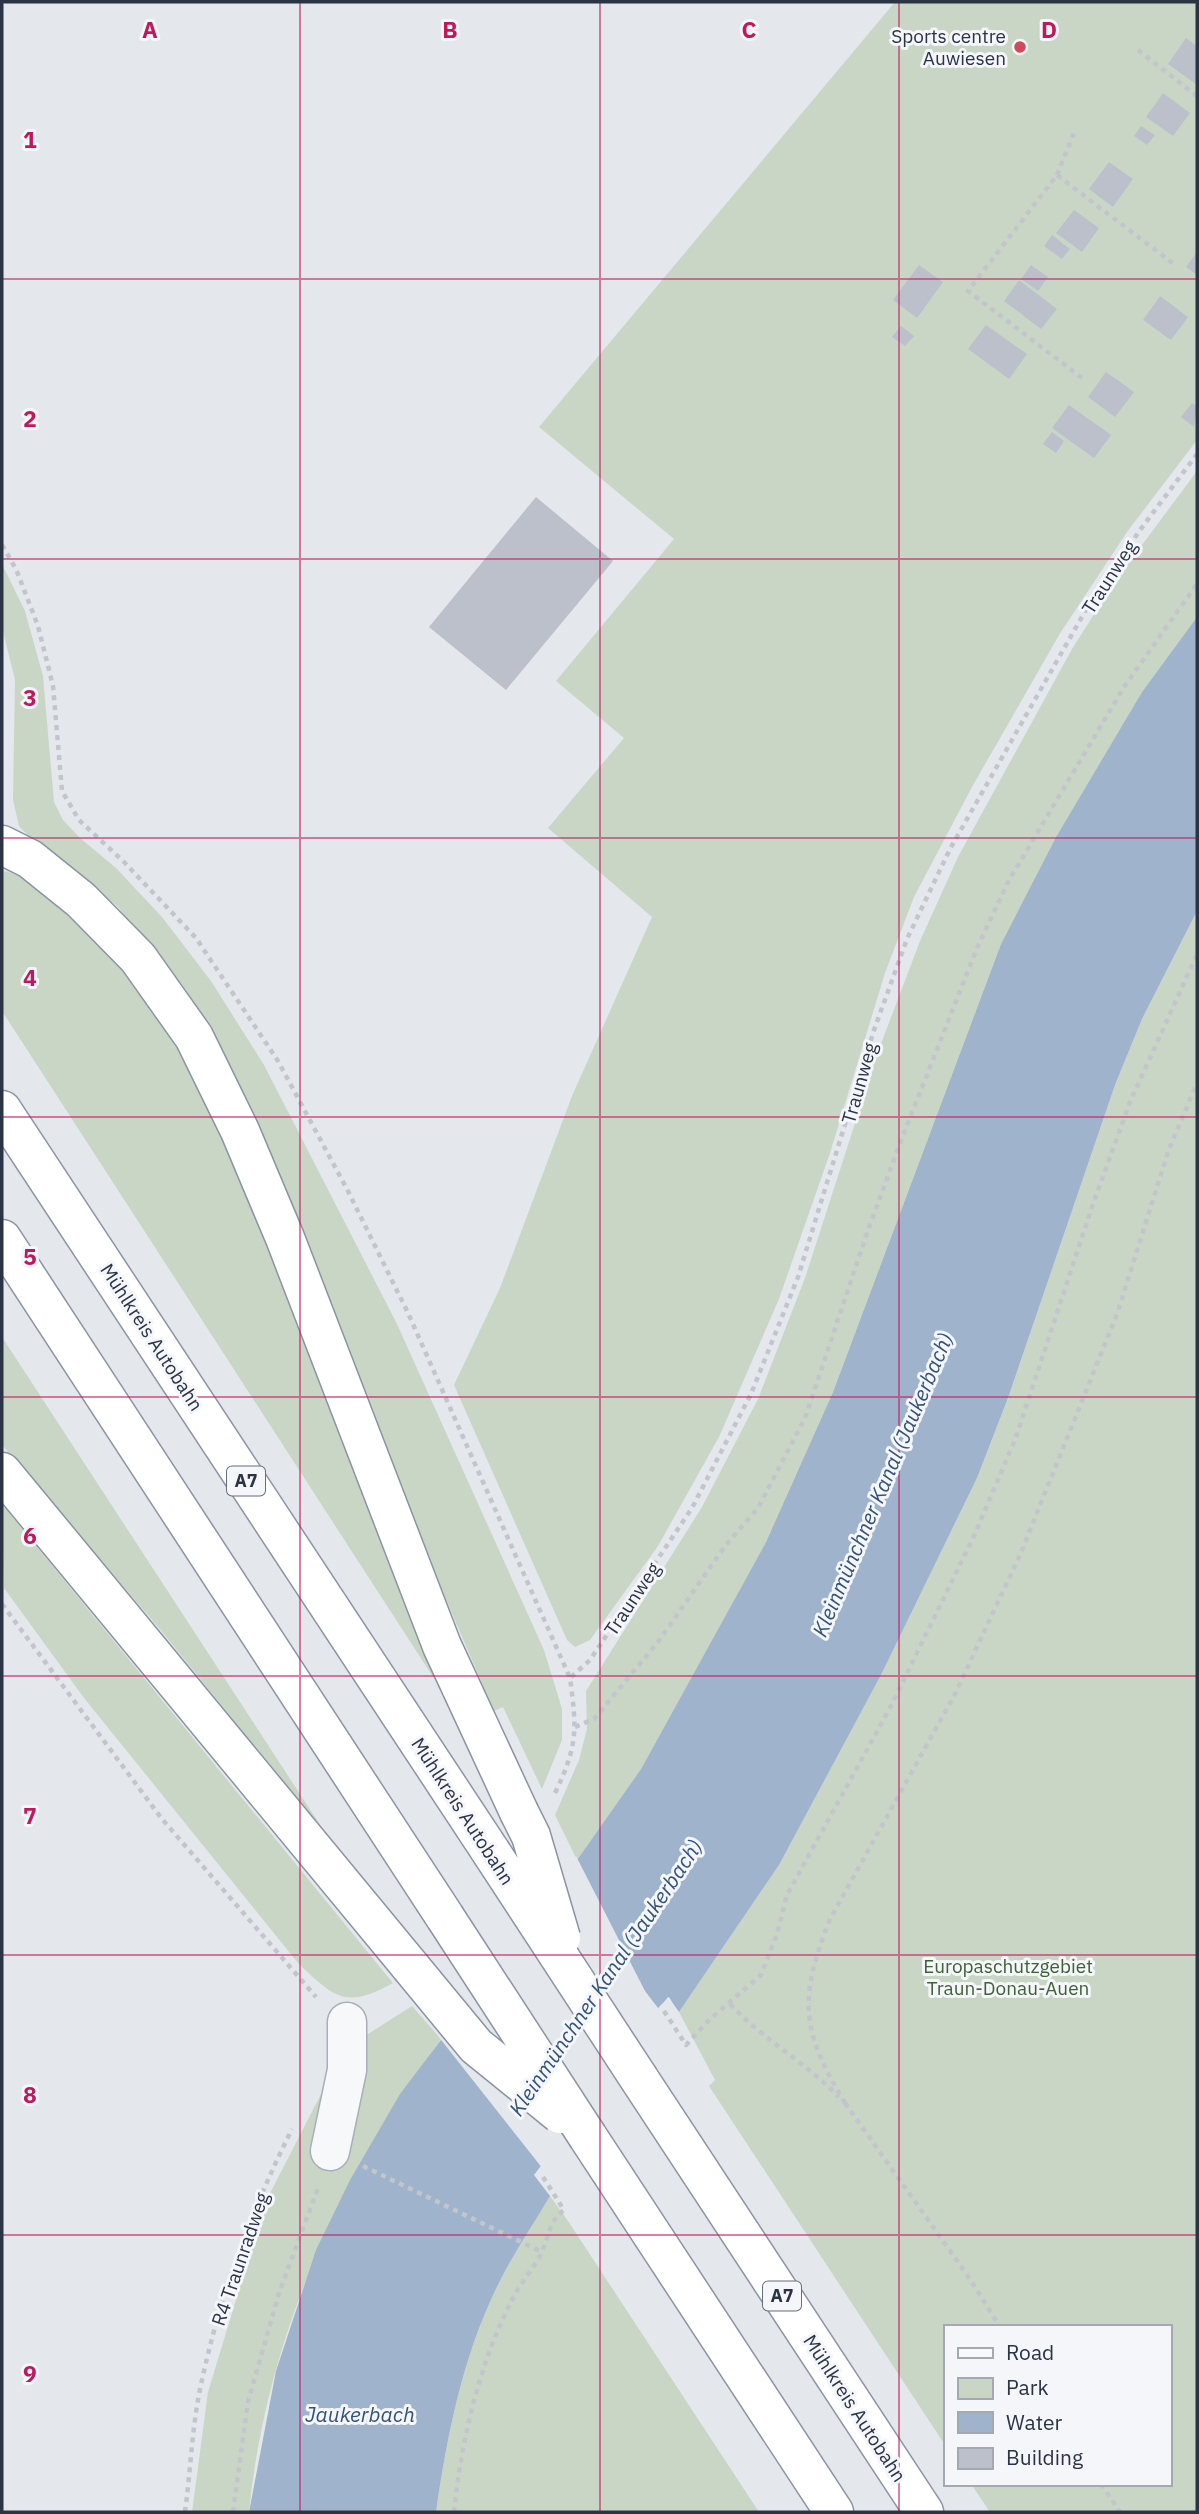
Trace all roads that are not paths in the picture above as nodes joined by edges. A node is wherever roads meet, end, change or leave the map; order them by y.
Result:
1 (2, 845) edge
2 (2, 1110) edge
3 (2, 1239) edge
4 (2, 1472) edge
5 (572, 1977) junction
6 (347, 2022) road end
7 (591, 2140) junction
8 (341, 2156) road end
9 (834, 2512) edge
10 (924, 2512) edge

1 - 5 highway, bridge
2 - 5 highway, Mühlkreis Autobahn / A7, bridge
3 - 7 highway, bridge
4 - 7 highway, bridge
5 - 10 highway, Mühlkreis Autobahn / A7, bridge
6 - 8 lane
7 - 9 highway

